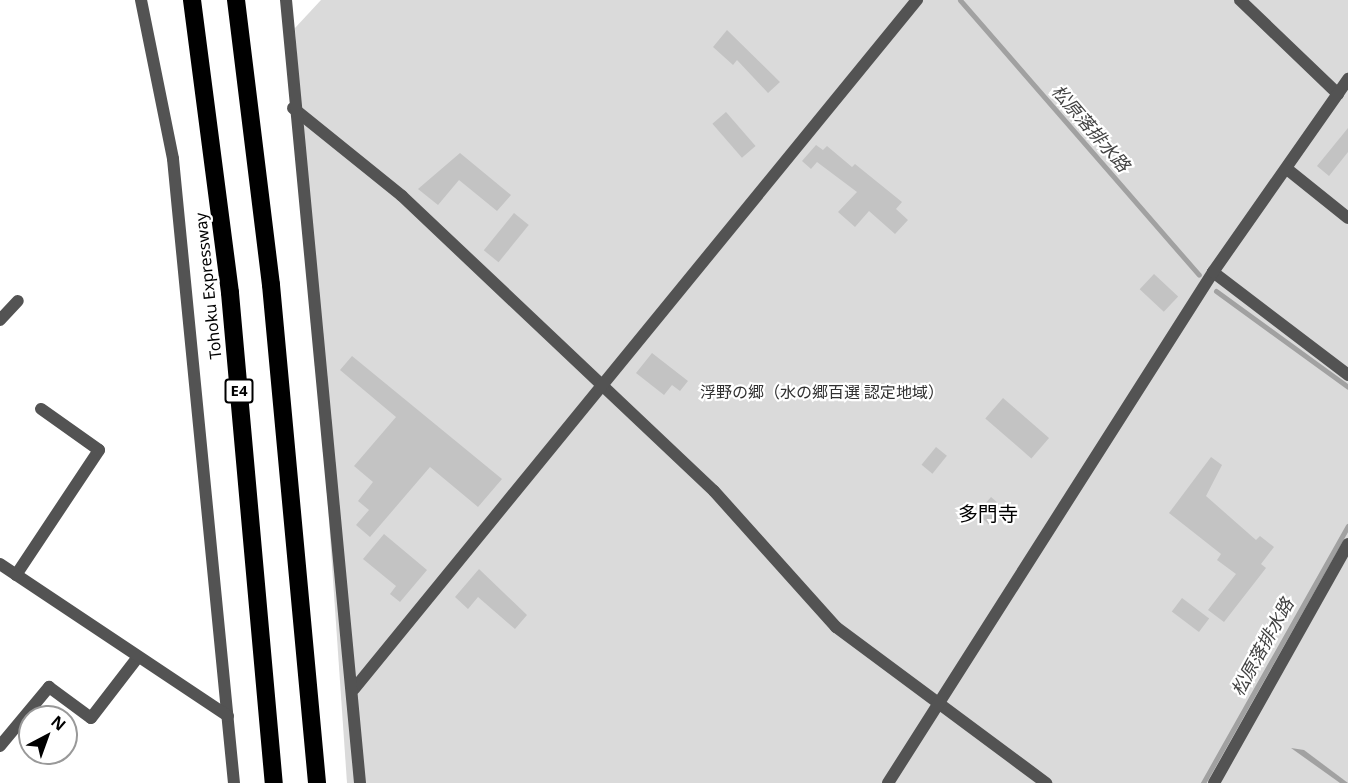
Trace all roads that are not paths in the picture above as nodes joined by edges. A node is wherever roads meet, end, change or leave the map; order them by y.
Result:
1 (141, 0) edge
2 (192, 0) edge
3 (236, 0) edge
4 (286, 0) edge
5 (917, 0) edge
6 (1240, 0) edge
7 (1348, 80) edge
8 (1338, 94) junction
9 (293, 108) junction
10 (1287, 169) junction
11 (1348, 218) edge
12 (1213, 272) junction
13 (18, 301) dead end
14 (0, 320) edge
15 (1348, 375) edge
16 (601, 386) junction
17 (41, 409) dead end
18 (1348, 544) edge
19 (0, 564) edge
20 (16, 575) junction
21 (138, 657) junction
22 (354, 689) junction
23 (934, 704) junction
24 (228, 716) junction
25 (0, 746) edge
26 (234, 783) edge
27 (274, 783) edge
28 (317, 783) edge
29 (360, 783) edge
30 (888, 783) edge
31 (1046, 783) edge
32 (1214, 783) edge

1 - 24 street
2 - 27 highway, Tohoku Expressway / E4
3 - 28 highway
4 - 9 street
5 - 16 street
6 - 8 street
7 - 8 street
8 - 10 street
9 - 16 street
9 - 22 street
10 - 11 street
10 - 12 street
12 - 15 street
12 - 23 street
13 - 14 street
16 - 22 street
16 - 23 street
17 - 20 street
18 - 32 street
19 - 20 street
20 - 21 street
21 - 24 street
21 - 25 street
22 - 29 street
23 - 30 street
23 - 31 street
24 - 26 street

